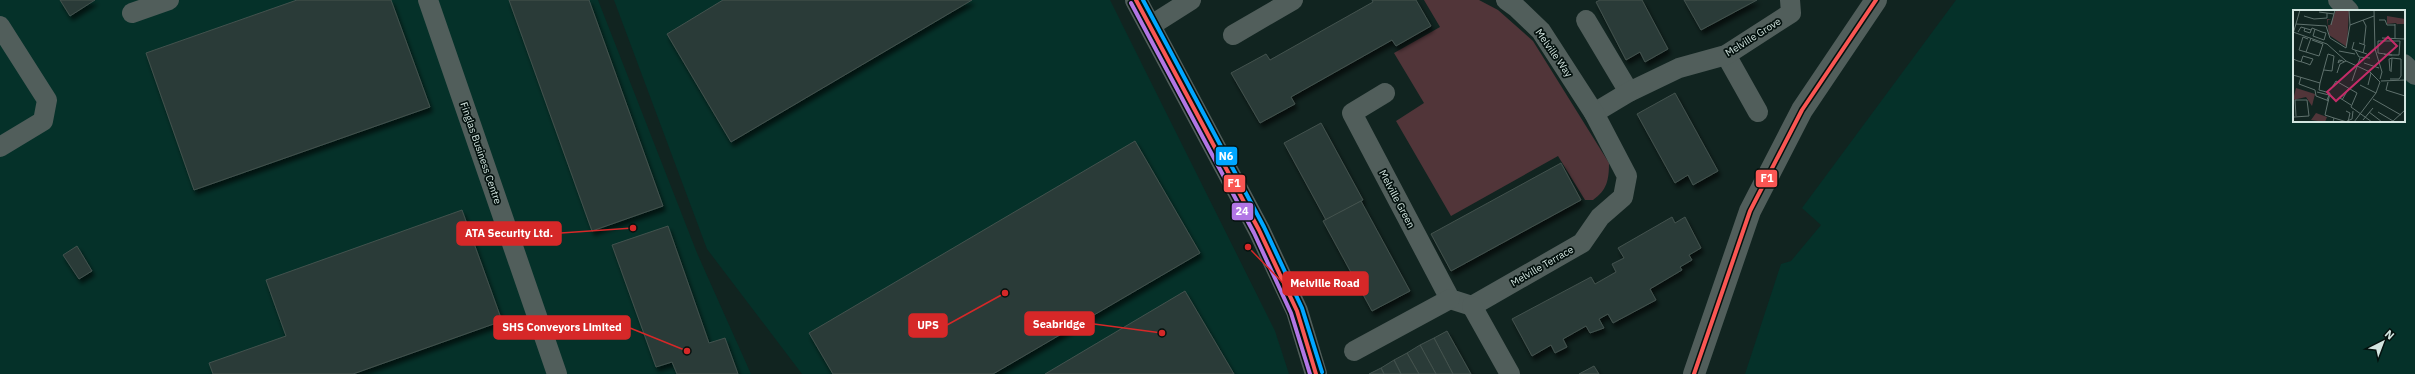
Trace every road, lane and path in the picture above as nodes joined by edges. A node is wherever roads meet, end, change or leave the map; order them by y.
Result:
1 (169, 0) edge
2 (428, 0) edge
3 (1136, 0) edge
4 (1191, 0) edge
5 (1293, 0) edge
6 (1506, 0) edge
7 (1790, 0) edge
8 (1876, 0) edge
9 (2338, 0) edge
10 (2348, 10) edge
11 (132, 13) dead end
12 (1586, 20) dead end
13 (0, 26) edge
14 (1150, 26) junction
15 (1233, 35) dead end
16 (1726, 55) junction
17 (2405, 65) edge
18 (2415, 75) edge
19 (1630, 92) junction
20 (1385, 93) dead end
21 (1758, 112) dead end
22 (1594, 113) junction
23 (0, 147) edge
24 (1450, 299) junction
25 (1472, 306) junction
26 (1354, 352) dead end
27 (557, 374) edge
28 (1316, 374) edge
29 (1510, 374) edge
30 (1694, 374) edge

1 - 11 street
2 - 27 street, Finglas Business Centre
3 - 14 street
4 - 14 street
5 - 15 street
6 - 22 street, Melville Way
7 - 16 street, Melville Grove
8 - 30 street
9 - 10 street
12 - 19 street
13 - 23 street
14 - 28 street
16 - 19 street, Melville Grove
16 - 21 street
17 - 18 street
19 - 22 street, Melville Grove
20 - 24 street, Melville Green
22 - 25 street, Melville Terrace
24 - 25 street
24 - 26 street
25 - 29 street

